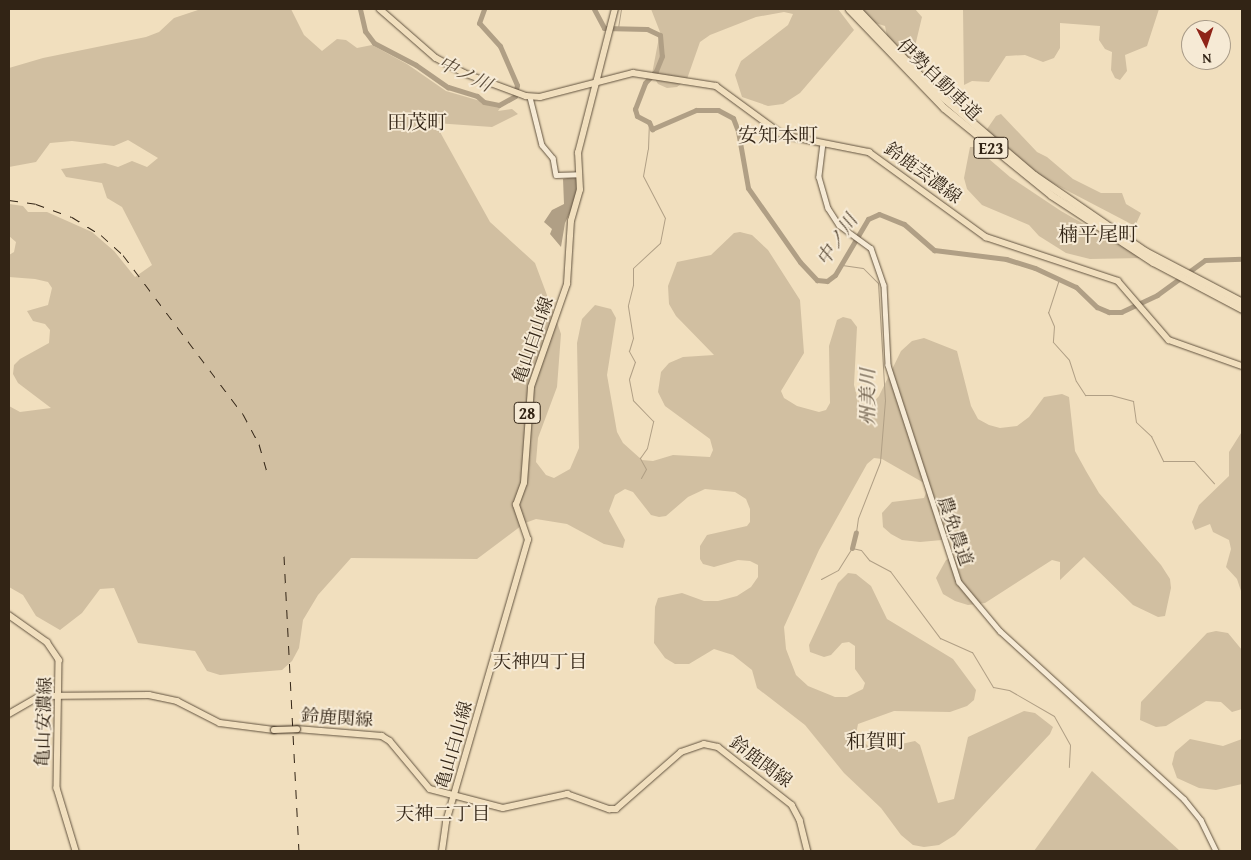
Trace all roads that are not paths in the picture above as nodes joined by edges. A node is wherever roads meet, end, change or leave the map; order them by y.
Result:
1 (380, 9) edge
2 (615, 9) edge
3 (850, 9) edge
4 (857, 9) edge
5 (596, 81) junction
6 (530, 97) junction
7 (823, 143) junction
8 (579, 174) junction
9 (1155, 259) junction
10 (1199, 284) junction
11 (1242, 302) edge
12 (1242, 309) edge
13 (1242, 366) edge
14 (9, 615) edge
15 (60, 695) junction
16 (9, 714) edge
17 (455, 796) junction
18 (76, 851) edge
19 (442, 851) edge
20 (808, 851) edge
21 (1216, 851) edge

1 - 6 main road, 鈴鹿芸濃線
2 - 5 main road, 亀山白山線 / 28
3 - 9 highway, 伊勢自動車道 / E23
4 - 9 highway, 伊勢自動車道 / E23
5 - 6 main road, 鈴鹿芸濃線
5 - 7 main road, 鈴鹿芸濃線
5 - 8 main road, 亀山白山線 / 28
6 - 8 street
7 - 13 main road, 鈴鹿芸濃線
7 - 21 street, 農免農道
8 - 17 main road, 亀山白山線 / 28
9 - 10 highway, 伊勢自動車道 / E23
10 - 11 highway, 伊勢自動車道 / E23
10 - 12 highway, 伊勢自動車道 / E23
14 - 15 main road, 亀山安濃線
15 - 16 main road, 鈴鹿関線
15 - 17 main road, 鈴鹿関線, bridge
15 - 18 main road, 亀山安濃線
17 - 19 main road, 亀山白山線 / 28
17 - 20 main road, 鈴鹿関線

